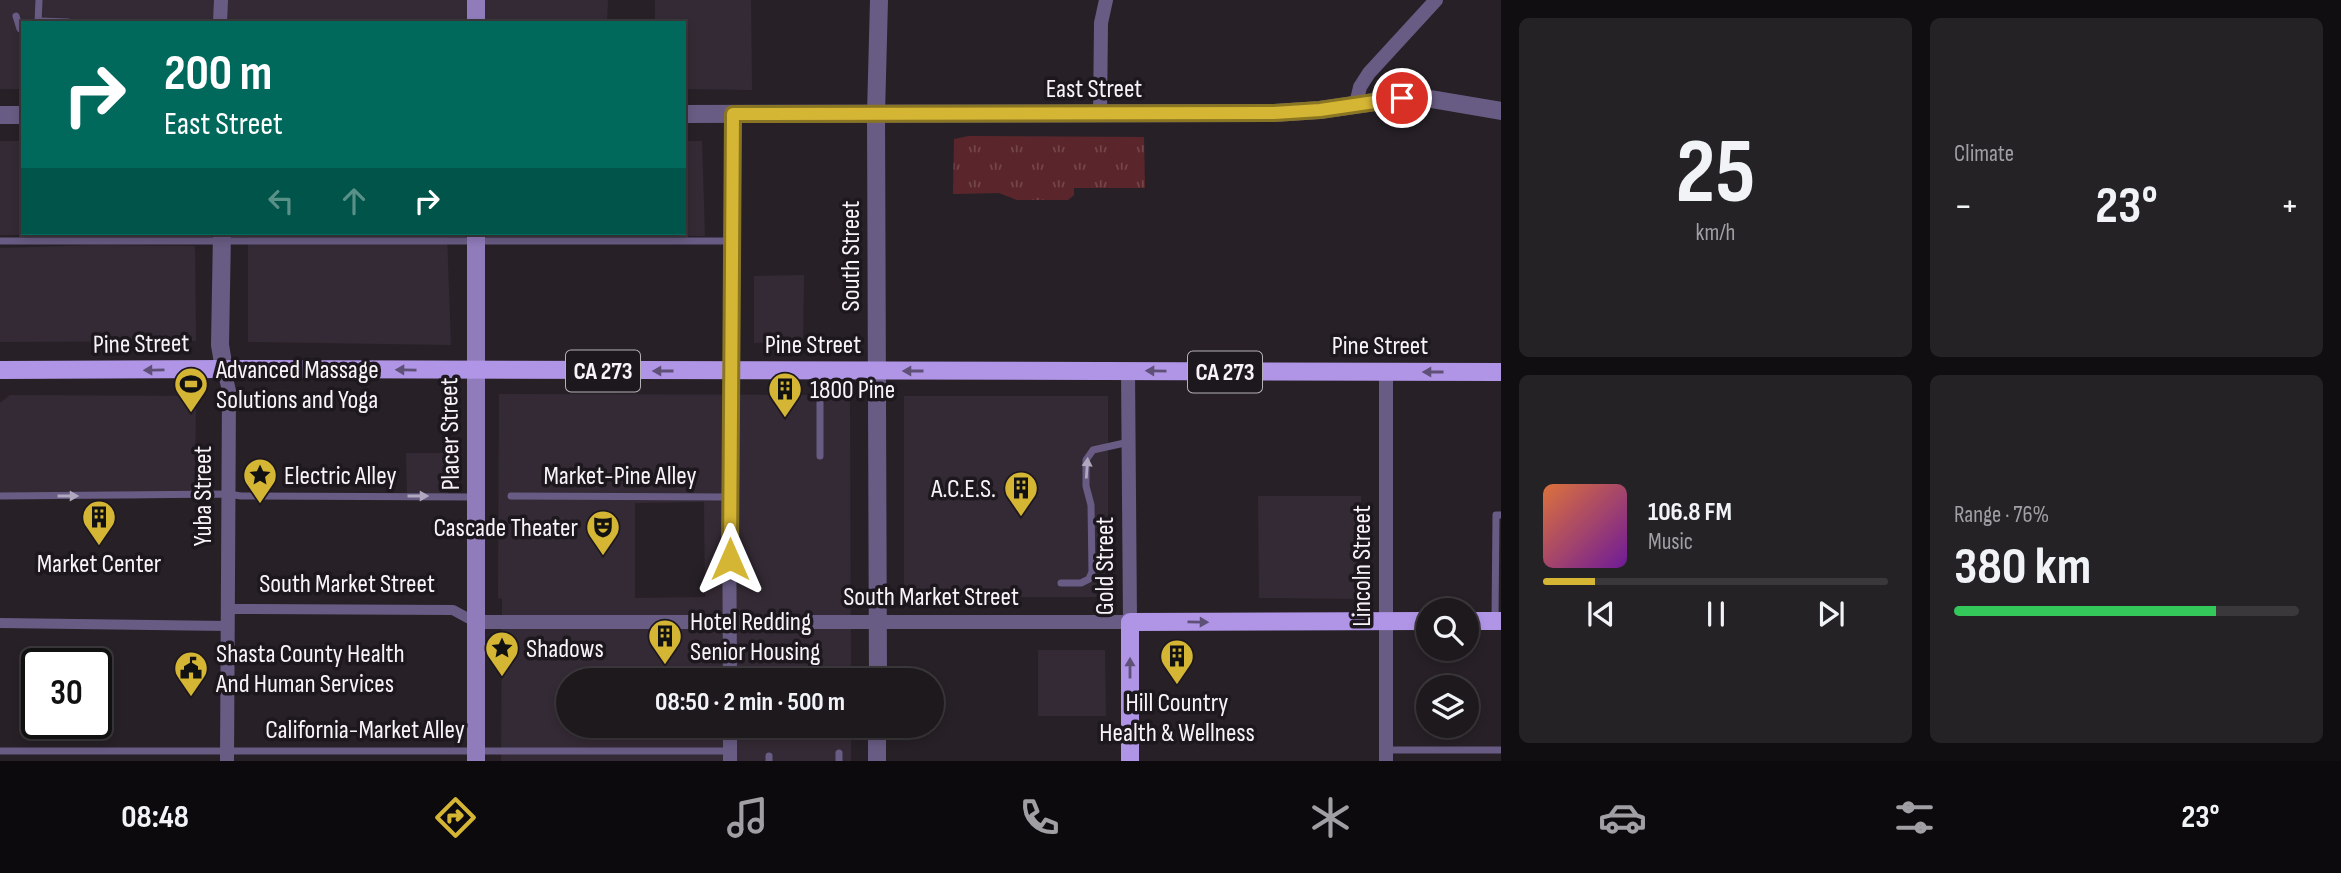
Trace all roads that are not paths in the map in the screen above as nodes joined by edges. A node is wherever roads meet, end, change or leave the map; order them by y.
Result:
1 (39, 0) edge
2 (221, 0) edge
3 (476, 0) edge
4 (879, 0) edge
5 (1107, 0) edge
6 (1436, 0) edge
7 (16, 16) dead end
8 (38, 21) edge
9 (220, 21) edge
10 (476, 21) edge
11 (21, 29) edge
12 (1356, 104) junction
13 (1501, 111) edge
14 (686, 114) edge
15 (733, 114) junction
16 (876, 114) junction
17 (1100, 114) junction
18 (0, 115) edge
19 (21, 115) edge
20 (222, 237) edge
21 (476, 237) edge
22 (0, 241) edge
23 (733, 241) junction
24 (224, 369) junction
25 (0, 370) edge
26 (474, 370) junction
27 (732, 370) junction
28 (820, 370) junction
29 (877, 370) junction
30 (1128, 371) junction
31 (1386, 372) junction
32 (1501, 372) edge
33 (1129, 442) junction
34 (820, 456) dead end
35 (229, 494) junction
36 (0, 496) edge
37 (476, 496) junction
38 (511, 496) dead end
39 (729, 497) junction
40 (1501, 515) edge
41 (1061, 583) dead end
42 (1498, 587) edge
43 (228, 609) junction
44 (1416, 621) edge
45 (1479, 621) edge
46 (1498, 621) edge
47 (475, 622) junction
48 (1130, 622) junction
49 (1385, 622) junction
50 (0, 623) edge
51 (729, 623) junction
52 (878, 623) junction
53 (228, 626) junction
54 (730, 668) edge
55 (878, 668) edge
56 (730, 738) edge
57 (877, 738) edge
58 (1501, 750) edge
59 (0, 751) edge
60 (227, 756) edge
61 (476, 756) edge
62 (730, 756) edge
63 (1386, 756) edge
64 (877, 761) edge
65 (1130, 761) edge

1 - 8 lane
2 - 9 street
3 - 10 main road
4 - 16 street, South Street
5 - 17 street
6 - 12 street
7 - 11 lane
12 - 13 street, East Street
12 - 17 street, East Street
14 - 15 street, East Street
15 - 16 street, East Street
15 - 23 street
16 - 17 street, East Street
16 - 29 street, South Street
18 - 19 street
20 - 21 lane
20 - 22 lane
20 - 24 street, Yuba Street
21 - 23 lane
21 - 26 main road, Placer Street
23 - 27 street
24 -> 25 main road, Pine Street / CA 273
26 -> 24 main road, Pine Street / CA 273
24 - 35 street, Yuba Street
27 -> 26 main road, Pine Street / CA 273
26 - 37 main road, Placer Street
27 - 28 main road, Pine Street / CA 273
27 - 39 street
28 - 29 main road, Pine Street / CA 273
28 - 34 lane
30 -> 29 main road, Pine Street / CA 273
29 - 52 street, South Street
31 -> 30 main road, Pine Street / CA 273
30 - 33 street, Gold Street
32 -> 31 main road, Pine Street / CA 273
31 - 49 street, Lincoln Street
41 -> 33 lane
33 - 48 street, Gold Street
36 -> 35 lane
35 -> 37 lane
35 - 43 street, Yuba Street
37 - 47 main road, Placer Street
38 - 39 lane, Market-Pine Alley
39 - 51 street
40 - 42 lane
42 - 46 lane
43 - 47 street, South Market Street
43 - 53 street, Yuba Street
44 - 49 main road, South Market Street
45 - 46 main road
47 - 51 street, South Market Street
47 - 61 main road, Placer Street
48 -> 49 main road, South Market Street
48 - 52 street, South Market Street
65 -> 48 main road, Gold Street
49 - 63 street, Lincoln Street
50 - 53 street
51 - 52 street, South Market Street
51 - 54 street
52 - 55 street, South Street
53 - 60 street, Yuba Street
56 - 62 street
57 - 64 street
58 - 63 lane
59 - 60 lane, California-Market Alley
60 - 61 lane, California-Market Alley
61 - 62 lane, California-Market Alley

